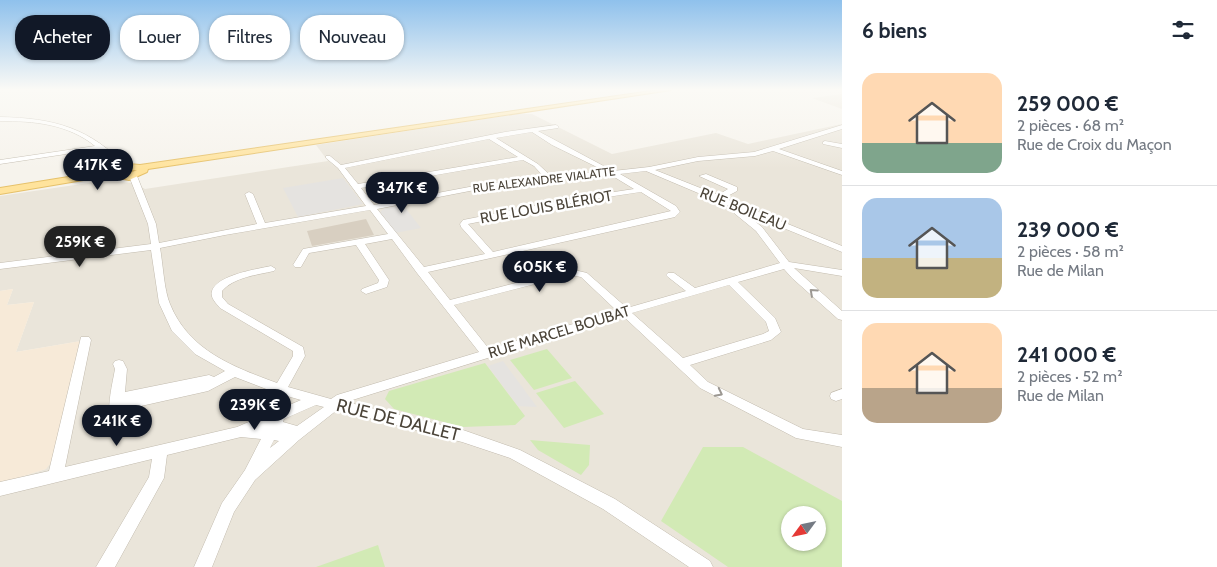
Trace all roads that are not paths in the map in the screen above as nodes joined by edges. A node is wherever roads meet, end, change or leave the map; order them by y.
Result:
1 (492, 116) edge
2 (0, 119) edge
3 (556, 127) dead end
4 (842, 127) edge
5 (534, 131) junction
6 (490, 137) junction
7 (826, 144) dead end
8 (842, 146) edge
9 (100, 147) junction
10 (774, 149) junction
11 (328, 157) dead end
12 (523, 158) junction
13 (0, 162) edge
14 (340, 167) junction
15 (645, 169) junction
16 (130, 172) junction
17 (609, 172) junction
18 (842, 173) edge
19 (702, 176) dead end
20 (549, 177) junction
21 (355, 187) junction
22 (642, 190) junction
23 (0, 192) edge
24 (249, 194) dead end
25 (717, 199) junction
26 (726, 202) junction
27 (371, 208) junction
28 (756, 214) junction
29 (745, 216) junction
30 (773, 222) junction
31 (262, 225) junction
32 (759, 229) junction
33 (392, 236) junction
34 (359, 242) junction
35 (156, 246) junction
36 (842, 249) edge
37 (491, 255) junction
38 (785, 264) junction
39 (298, 265) dead end
40 (0, 266) edge
41 (271, 269) dead end
42 (420, 271) junction
43 (842, 273) edge
44 (671, 275) dead end
45 (731, 282) junction
46 (366, 291) dead end
47 (694, 292) junction
48 (447, 304) junction
49 (627, 312) junction
50 (842, 317) edge
51 (85, 340) dead end
52 (487, 354) junction
53 (682, 363) junction
54 (119, 364) dead end
55 (234, 371) junction
56 (280, 389) junction
57 (315, 400) junction
58 (334, 405) junction
59 (272, 425) junction
60 (297, 434) junction
61 (842, 441) edge
62 (160, 452) junction
63 (250, 476) junction
64 (55, 477) junction
65 (0, 489) edge
66 (105, 567) edge
67 (203, 567) edge
68 (704, 567) edge

1 - 16 main road
2 - 9 street
3 - 5 street
4 - 10 street, RUE ALEXANDRE VIALATTE
5 - 6 street
5 - 17 street
6 - 12 street
6 - 14 street
7 - 8 street
9 - 13 street
9 - 16 street
10 - 15 street, RUE ALEXANDRE VIALATTE
10 - 18 street
11 - 14 street
12 - 20 street
12 - 21 street
14 - 21 street
15 - 17 street, RUE ALEXANDRE VIALATTE
15 - 25 street, RUE BOILEAU
16 - 23 main road
16 - 35 street, RUE DE DALLET
17 - 20 street, RUE ALEXANDRE VIALATTE
17 - 22 street
19 - 25 street
20 - 27 street, RUE ALEXANDRE VIALATTE
21 - 27 street
22 - 37 street, RUE LOUIS BLÉRIOT
22 - 37 street
24 - 31 street
25 - 26 street, RUE BOILEAU
26 - 28 street, RUE BOILEAU
26 - 29 street
27 - 31 street, RUE ALEXANDRE VIALATTE
27 - 33 street
28 - 29 street
28 - 30 street, RUE BOILEAU
29 - 32 street
30 - 32 street
30 - 36 street, RUE BOILEAU
31 - 35 street, RUE ALEXANDRE VIALATTE
32 - 38 street
33 - 34 street
33 - 42 street
34 - 39 street
34 - 46 street
35 - 40 street, RUE ALEXANDRE VIALATTE
35 - 55 street, RUE DE DALLET
37 - 42 street
38 - 43 street
38 - 45 street, RUE MARCEL BOUBAT
50 -> 38 street
41 - 56 street
42 - 48 street
44 - 47 street
45 - 47 street, RUE MARCEL BOUBAT
45 - 53 street
47 - 49 street, RUE MARCEL BOUBAT
48 - 49 street
48 - 52 street
49 - 52 street, RUE MARCEL BOUBAT
49 - 53 street
51 - 64 street
52 - 58 street, RUE MARCEL BOUBAT
53 -> 61 street
54 - 55 street
55 - 56 street, RUE DE DALLET
56 - 57 street, RUE DE DALLET
56 - 59 street
57 - 58 street, RUE DE DALLET
57 - 59 street
58 - 60 street, RUE MARCEL BOUBAT
58 - 68 street, RUE DE DALLET
59 - 60 street
59 - 62 street
59 - 63 street
60 - 63 street, RUE MARCEL BOUBAT
62 - 64 street
62 - 66 street
63 - 67 street
64 - 65 street

